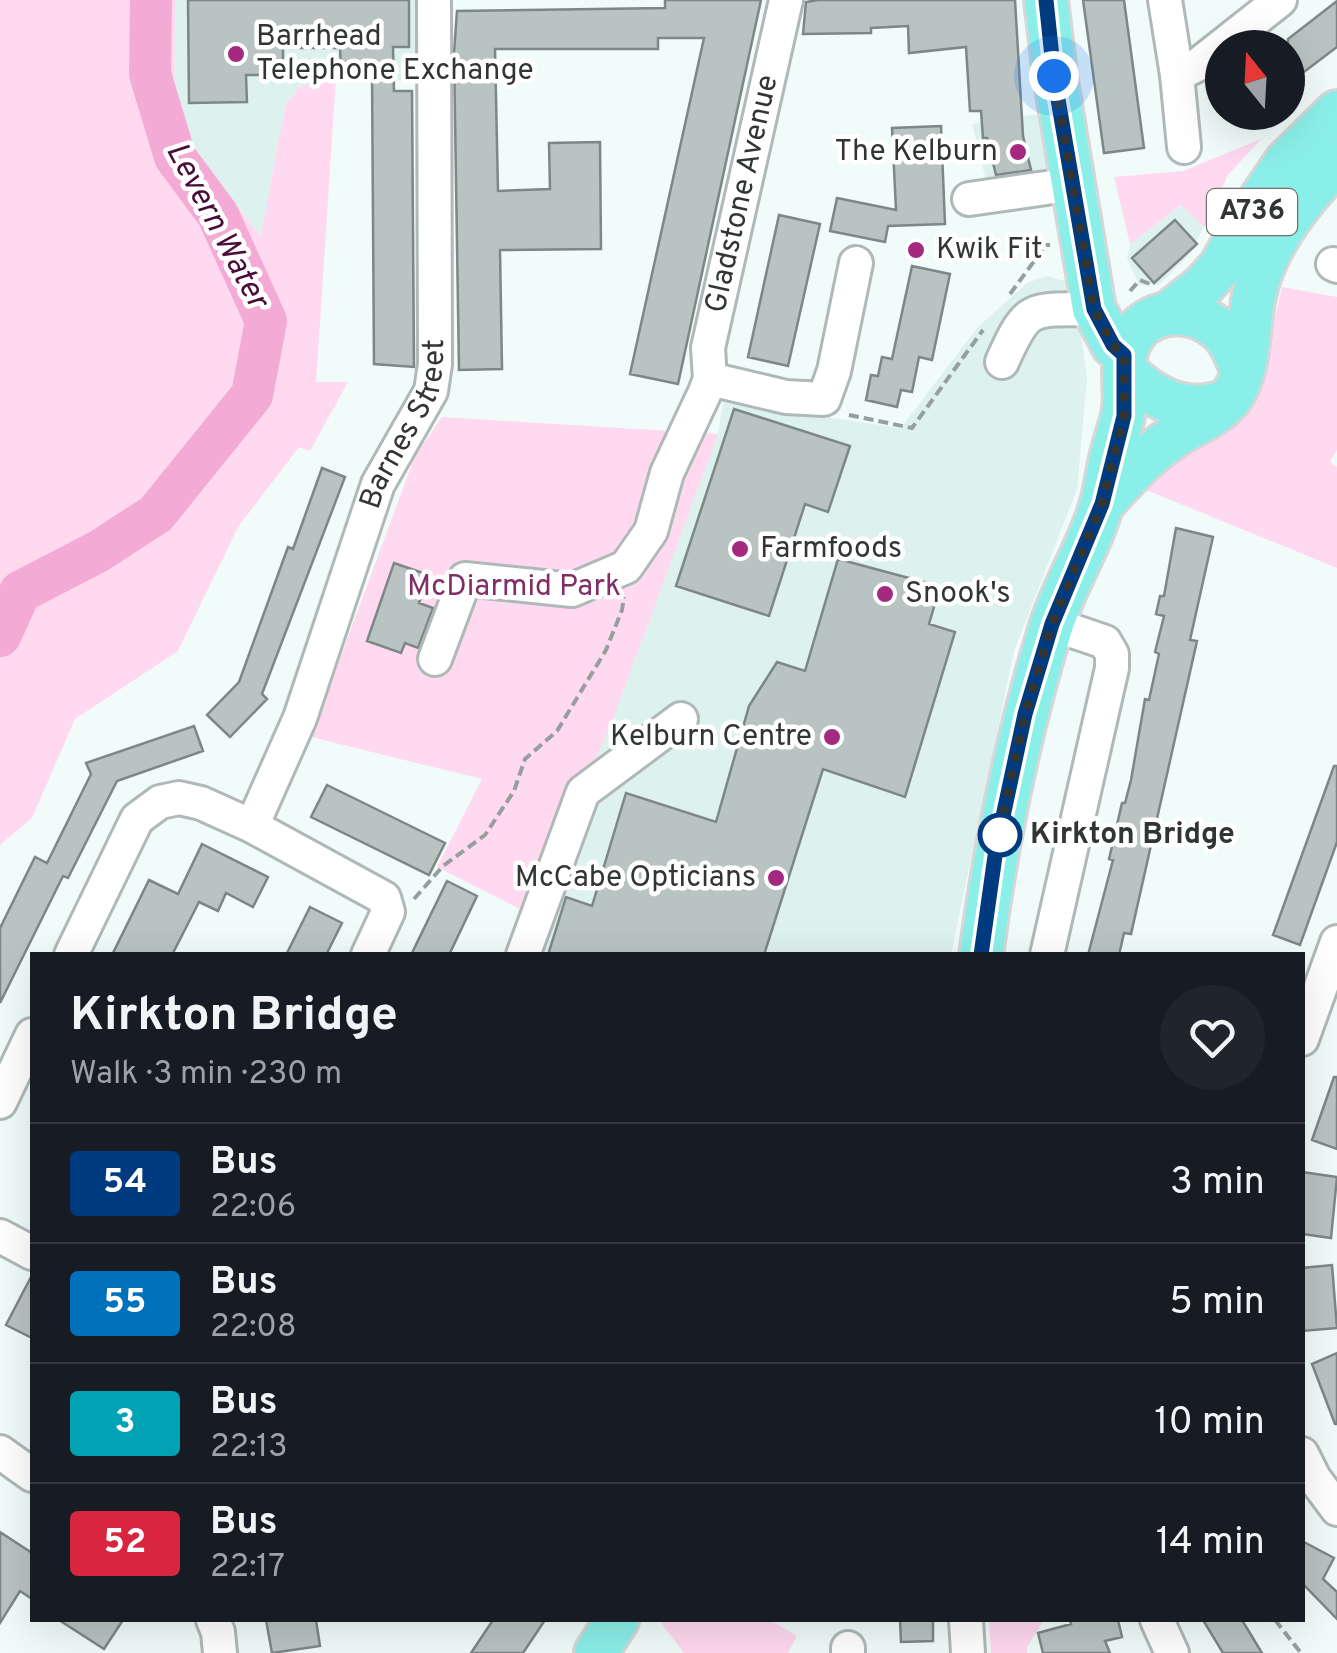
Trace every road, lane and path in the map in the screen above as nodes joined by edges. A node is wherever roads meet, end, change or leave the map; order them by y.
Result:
1 (434, 0) edge
2 (786, 0) edge
3 (1046, 0) edge
4 (1164, 0) edge
5 (1280, 0) edge
6 (1177, 74) junction
7 (1337, 112) edge
8 (1184, 146) dead end
9 (1337, 163) edge
10 (1074, 184) junction
11 (969, 200) dead end
12 (1083, 240) junction
13 (856, 263) dead end
14 (1002, 306) dead end
15 (1094, 309) junction
16 (1164, 314) junction
17 (990, 321) dead end
18 (1002, 362) dead end
19 (1125, 363) junction
20 (708, 385) junction
21 (1236, 385) junction
22 (824, 399) junction
23 (1102, 504) junction
24 (626, 567) junction
25 (1052, 624) junction
26 (434, 659) dead end
27 (681, 719) dead end
28 (252, 826) junction
29 (388, 912) junction
30 (1337, 942) edge
31 (73, 952) edge
32 (369, 952) edge
33 (524, 952) edge
34 (982, 952) edge
35 (1048, 952) edge
36 (1305, 1031) edge
37 (30, 1039) edge
38 (0, 1102) edge
39 (0, 1236) edge
40 (30, 1251) edge
41 (0, 1452) edge
42 (1306, 1472) edge
43 (30, 1474) edge
44 (1337, 1509) edge
45 (213, 1622) edge
46 (616, 1622) edge
47 (966, 1622) edge
48 (1159, 1622) edge
49 (1277, 1622) edge
50 (220, 1653) edge
51 (596, 1653) edge
52 (968, 1653) edge
53 (1172, 1653) edge
54 (1302, 1653) edge

1 - 28 street, Barnes Street
2 - 20 street, Gladstone Avenue
3 - 10 main road
4 - 6 street
5 - 6 street
6 - 8 street
7 - 16 main road, A736
9 - 21 main road, A736
10 - 11 street
10 - 12 main road
12 - 14 path
12 - 15 main road
12 - 16 main road
13 - 22 street
15 - 18 street
15 - 19 main road
16 - 19 main road, A736
16 - 21 main road
17 - 22 path
19 - 21 main road
19 - 23 main road
20 - 22 street
20 - 24 street
21 - 23 main road
23 - 25 main road
24 - 26 street
24 - 29 path
25 - 34 main road
25 - 35 street
27 - 33 street
28 - 29 street
28 - 31 street
29 - 32 street
30 - 36 street
37 - 38 street
39 - 40 street
41 - 43 street
42 - 44 street
45 - 50 street
46 - 51 main road
47 - 52 street
48 - 53 street
49 - 54 path

